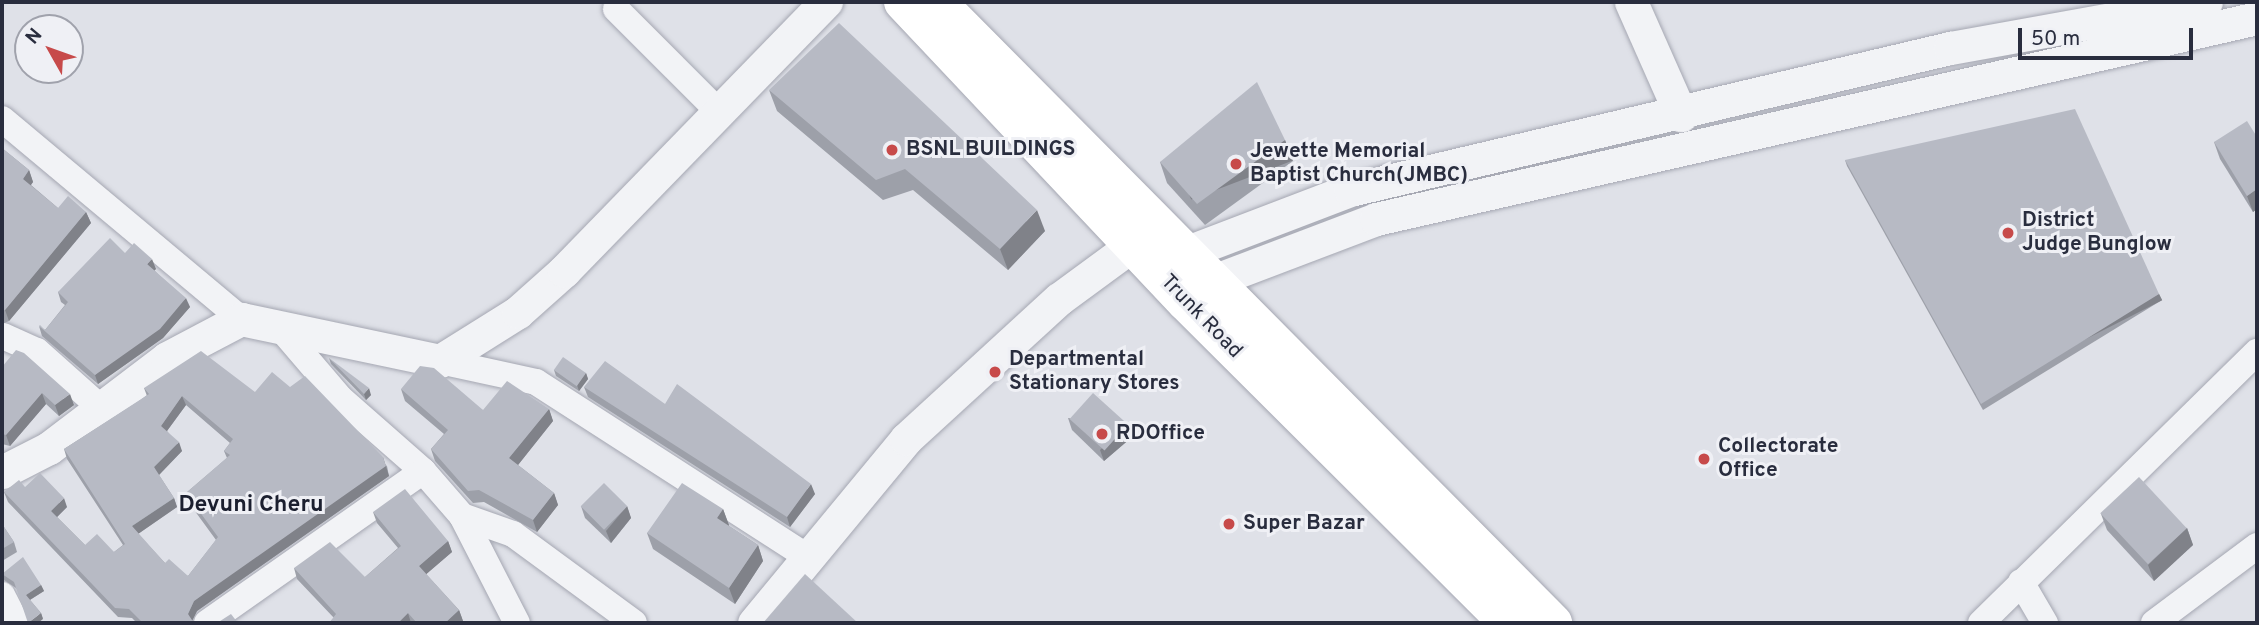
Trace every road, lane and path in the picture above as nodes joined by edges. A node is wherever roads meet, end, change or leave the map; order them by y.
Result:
1 (826, 2) edge
2 (903, 2) edge
3 (937, 2) edge
4 (1631, 2) edge
5 (2195, 3) edge
6 (616, 9) dead end
7 (2257, 19) edge
8 (720, 113) junction
9 (1681, 115) junction
10 (2, 119) edge
11 (1156, 248) junction
12 (1200, 291) junction
13 (241, 319) junction
14 (282, 330) junction
15 (4, 336) dead end
16 (2257, 352) edge
17 (440, 361) junction
18 (102, 408) junction
19 (423, 471) junction
20 (2, 472) edge
21 (462, 516) junction
22 (2257, 546) edge
23 (806, 556) junction
24 (2021, 582) junction
25 (2, 595) edge
26 (16, 623) edge
27 (207, 623) edge
28 (517, 623) edge
29 (634, 623) edge
30 (754, 623) edge
31 (1508, 623) edge
32 (1553, 623) edge
33 (1981, 623) edge
34 (2045, 623) edge
35 (2154, 623) edge

1 - 8 street
2 - 11 main road, Trunk Road
3 - 11 main road
4 - 9 street
5 - 9 street
6 - 8 street
7 - 12 street
8 - 17 street
9 - 11 street
10 - 13 street
11 - 12 main road, Trunk Road
11 - 23 street
12 - 31 main road, Trunk Road
12 - 32 main road
13 - 14 street
13 - 18 street
14 - 17 street
14 - 19 street
15 - 18 street
16 - 24 street
17 - 23 street
18 - 20 street
19 - 21 street
19 - 27 street
21 - 28 street
21 - 29 street
22 - 35 street
23 - 30 street
24 - 33 street
24 - 34 street
25 - 26 street

